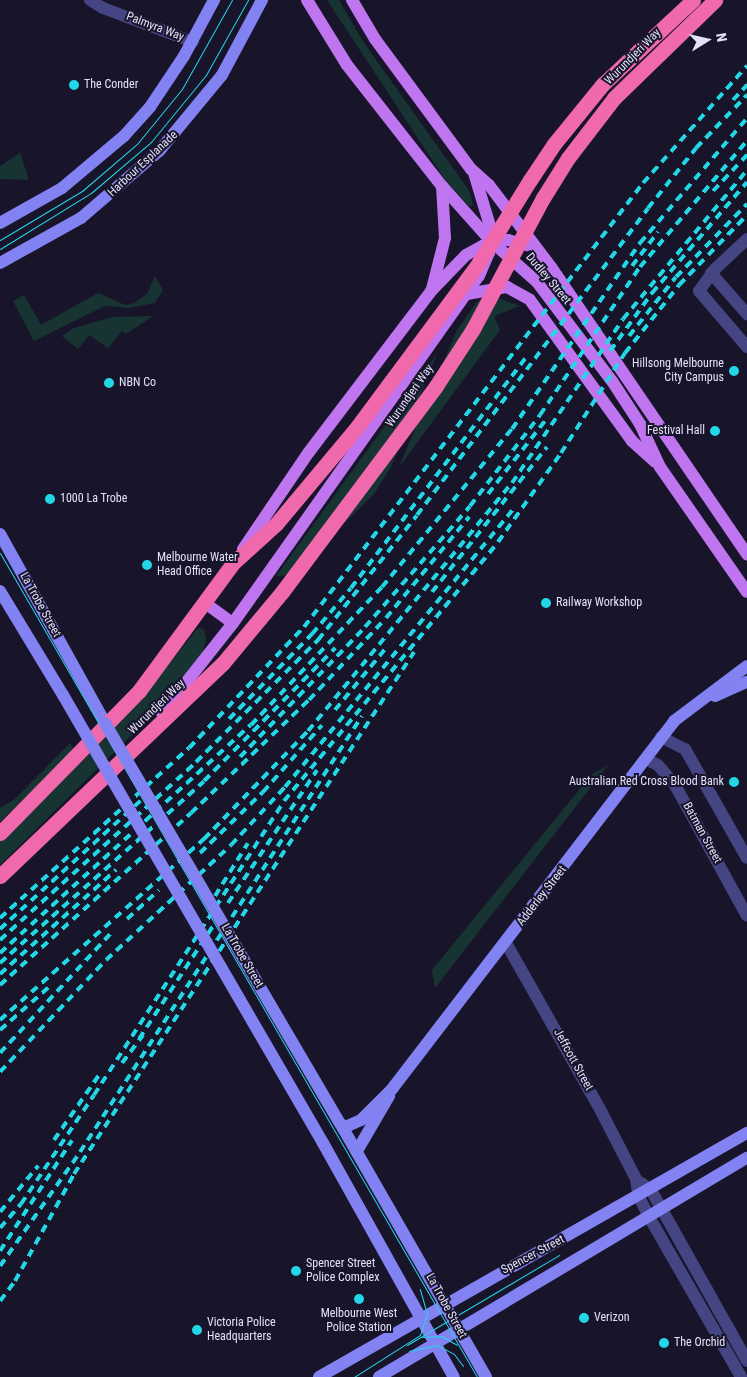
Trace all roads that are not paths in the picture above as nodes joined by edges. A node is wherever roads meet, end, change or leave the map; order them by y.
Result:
1 (90, 0) edge
2 (214, 0) edge
3 (262, 0) edge
4 (307, 0) edge
5 (352, 0) edge
6 (693, 0) edge
7 (715, 0) edge
8 (193, 42) junction
9 (474, 174) junction
10 (442, 186) junction
11 (0, 223) edge
12 (747, 240) edge
13 (491, 241) junction
14 (537, 247) junction
15 (0, 263) edge
16 (711, 273) junction
17 (431, 291) junction
18 (468, 294) junction
19 (747, 314) edge
20 (747, 348) edge
21 (660, 467) junction
22 (0, 534) edge
23 (747, 554) edge
24 (234, 563) junction
25 (0, 591) edge
26 (747, 592) edge
27 (205, 603) junction
28 (233, 623) junction
29 (747, 666) edge
30 (747, 682) edge
31 (694, 705) junction
32 (661, 737) junction
33 (646, 759) junction
34 (95, 783) junction
35 (0, 832) edge
36 (747, 858) edge
37 (0, 876) edge
38 (747, 916) edge
39 (506, 943) junction
40 (392, 1089) junction
41 (341, 1126) junction
42 (747, 1133) edge
43 (357, 1152) junction
44 (747, 1158) edge
45 (636, 1180) junction
46 (651, 1190) junction
47 (639, 1197) junction
48 (660, 1208) junction
49 (648, 1214) junction
50 (444, 1304) junction
51 (422, 1317) junction
52 (458, 1330) junction
53 (436, 1344) junction
54 (747, 1361) edge
55 (319, 1377) edge
56 (379, 1377) edge
57 (454, 1377) edge
58 (486, 1377) edge
59 (741, 1377) edge

1 - 8 street, Palmyra Way
2 - 8 street
3 - 15 street, Harbour Esplanade
4 - 10 main road, Dudley Street
5 - 9 main road, Dudley Street
6 - 24 highway, Wurundjeri Way, bridge
7 - 34 highway, Wurundjeri Way, bridge
8 - 11 street
9 - 13 main road
9 - 14 main road, Dudley Street
10 - 13 main road, Dudley Street
10 - 17 main road
12 - 16 street
13 - 14 main road
13 - 17 main road, Wurundjeri Way
13 - 18 main road, Wurundjeri Way
13 - 21 main road, Dudley Street
14 - 23 main road, Dudley Street
16 - 19 street
16 - 20 street
17 - 24 main road, Wurundjeri Way
18 - 21 main road
18 - 28 main road, Wurundjeri Way
21 - 26 main road, Dudley Street
22 - 41 street, La Trobe Street, bridge
24 - 27 highway, Wurundjeri Way
25 - 51 street, La Trobe Street, bridge
27 - 28 main road
27 - 35 highway, Wurundjeri Way
28 - 34 main road, Wurundjeri Way
29 - 31 street, Adderley Street
30 - 31 street, Adderley Street
31 - 32 street, Adderley Street
32 - 33 street, Adderley Street
32 - 36 street
33 - 38 street, Batman Street
33 - 39 street, Adderley Street
34 - 37 highway, Wurundjeri Way
39 - 40 street, Adderley Street
39 - 45 street, Jeffcott Street
40 - 41 street, Adderley Street
40 - 43 street, Adderley Street
41 - 43 street, La Trobe Street
42 - 46 street, Spencer Street
43 - 50 street, La Trobe Street
44 - 48 street, Spencer Street
45 - 46 street, Jeffcott Street
45 - 47 street, Jeffcott Street
46 - 47 street, Spencer Street
46 - 48 street, Jeffcott Street
47 - 49 street, Jeffcott Street
47 - 50 street, Spencer Street
48 - 49 street, Spencer Street
48 - 54 street, Jeffcott Street
49 - 52 street, Spencer Street
49 - 59 street, Jeffcott Street
50 - 51 street, Spencer Street
50 - 52 street, La Trobe Street
51 - 53 street, La Trobe Street
51 - 55 street, Spencer Street
52 - 53 street, Spencer Street
52 - 58 street, La Trobe Street
53 - 56 street, Spencer Street
53 - 57 street, La Trobe Street

